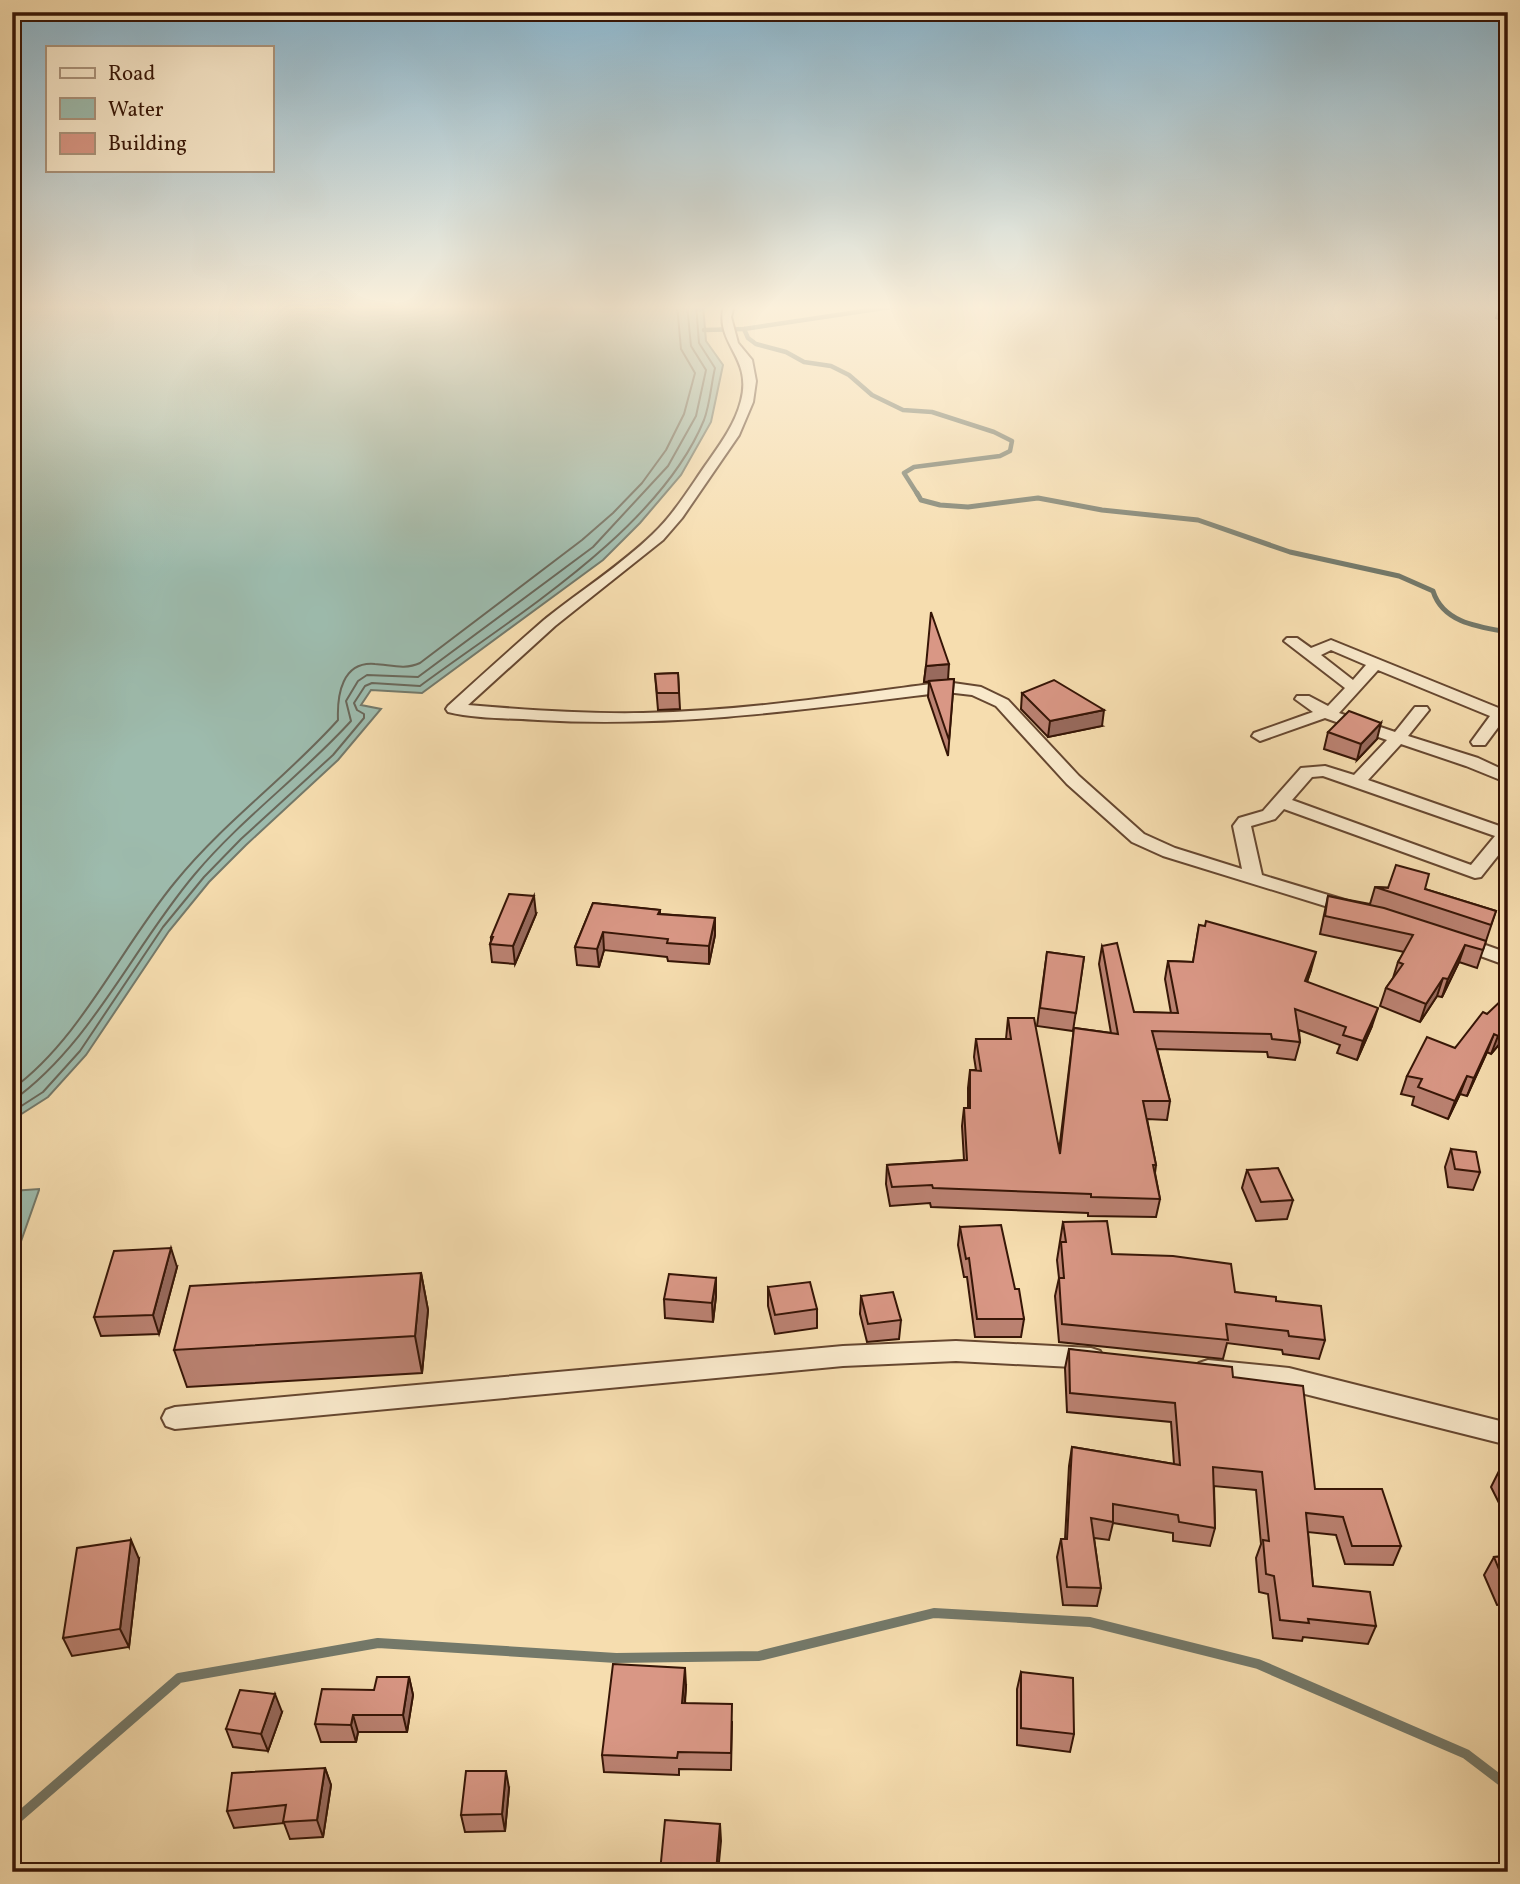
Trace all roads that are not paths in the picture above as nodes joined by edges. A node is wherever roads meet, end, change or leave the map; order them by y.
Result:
1 (748, 393) edge
2 (1348, 637) dead end
3 (1292, 642) dead end
4 (1331, 645) junction
5 (1310, 654) junction
6 (1376, 664) junction
7 (1354, 688) junction
8 (1303, 699) dead end
9 (1421, 710) dead end
10 (1504, 710) edge
11 (1325, 712) junction
12 (1260, 736) dead end
13 (1398, 738) junction
14 (1479, 742) dead end
15 (1508, 778) edge
16 (1357, 782) junction
17 (1282, 802) junction
18 (1507, 835) edge
19 (1253, 877) junction
20 (1371, 914) edge
21 (1446, 937) edge
22 (1508, 960) edge
23 (1117, 1360) edge
24 (1183, 1367) edge
25 (175, 1418) dead end
26 (1508, 1434) edge

1 - 19 street
2 - 4 street
3 - 5 street
4 - 5 street
4 - 6 street
5 - 7 street
6 - 7 street
6 - 10 street
7 - 11 street
8 - 11 street
9 - 13 street
10 - 14 street
11 - 12 street
11 - 13 street
13 - 15 street
13 - 16 street
16 - 17 street
16 - 18 street
17 - 18 street
17 - 19 street
19 - 20 street
21 - 22 street
23 - 25 street
24 - 26 street

